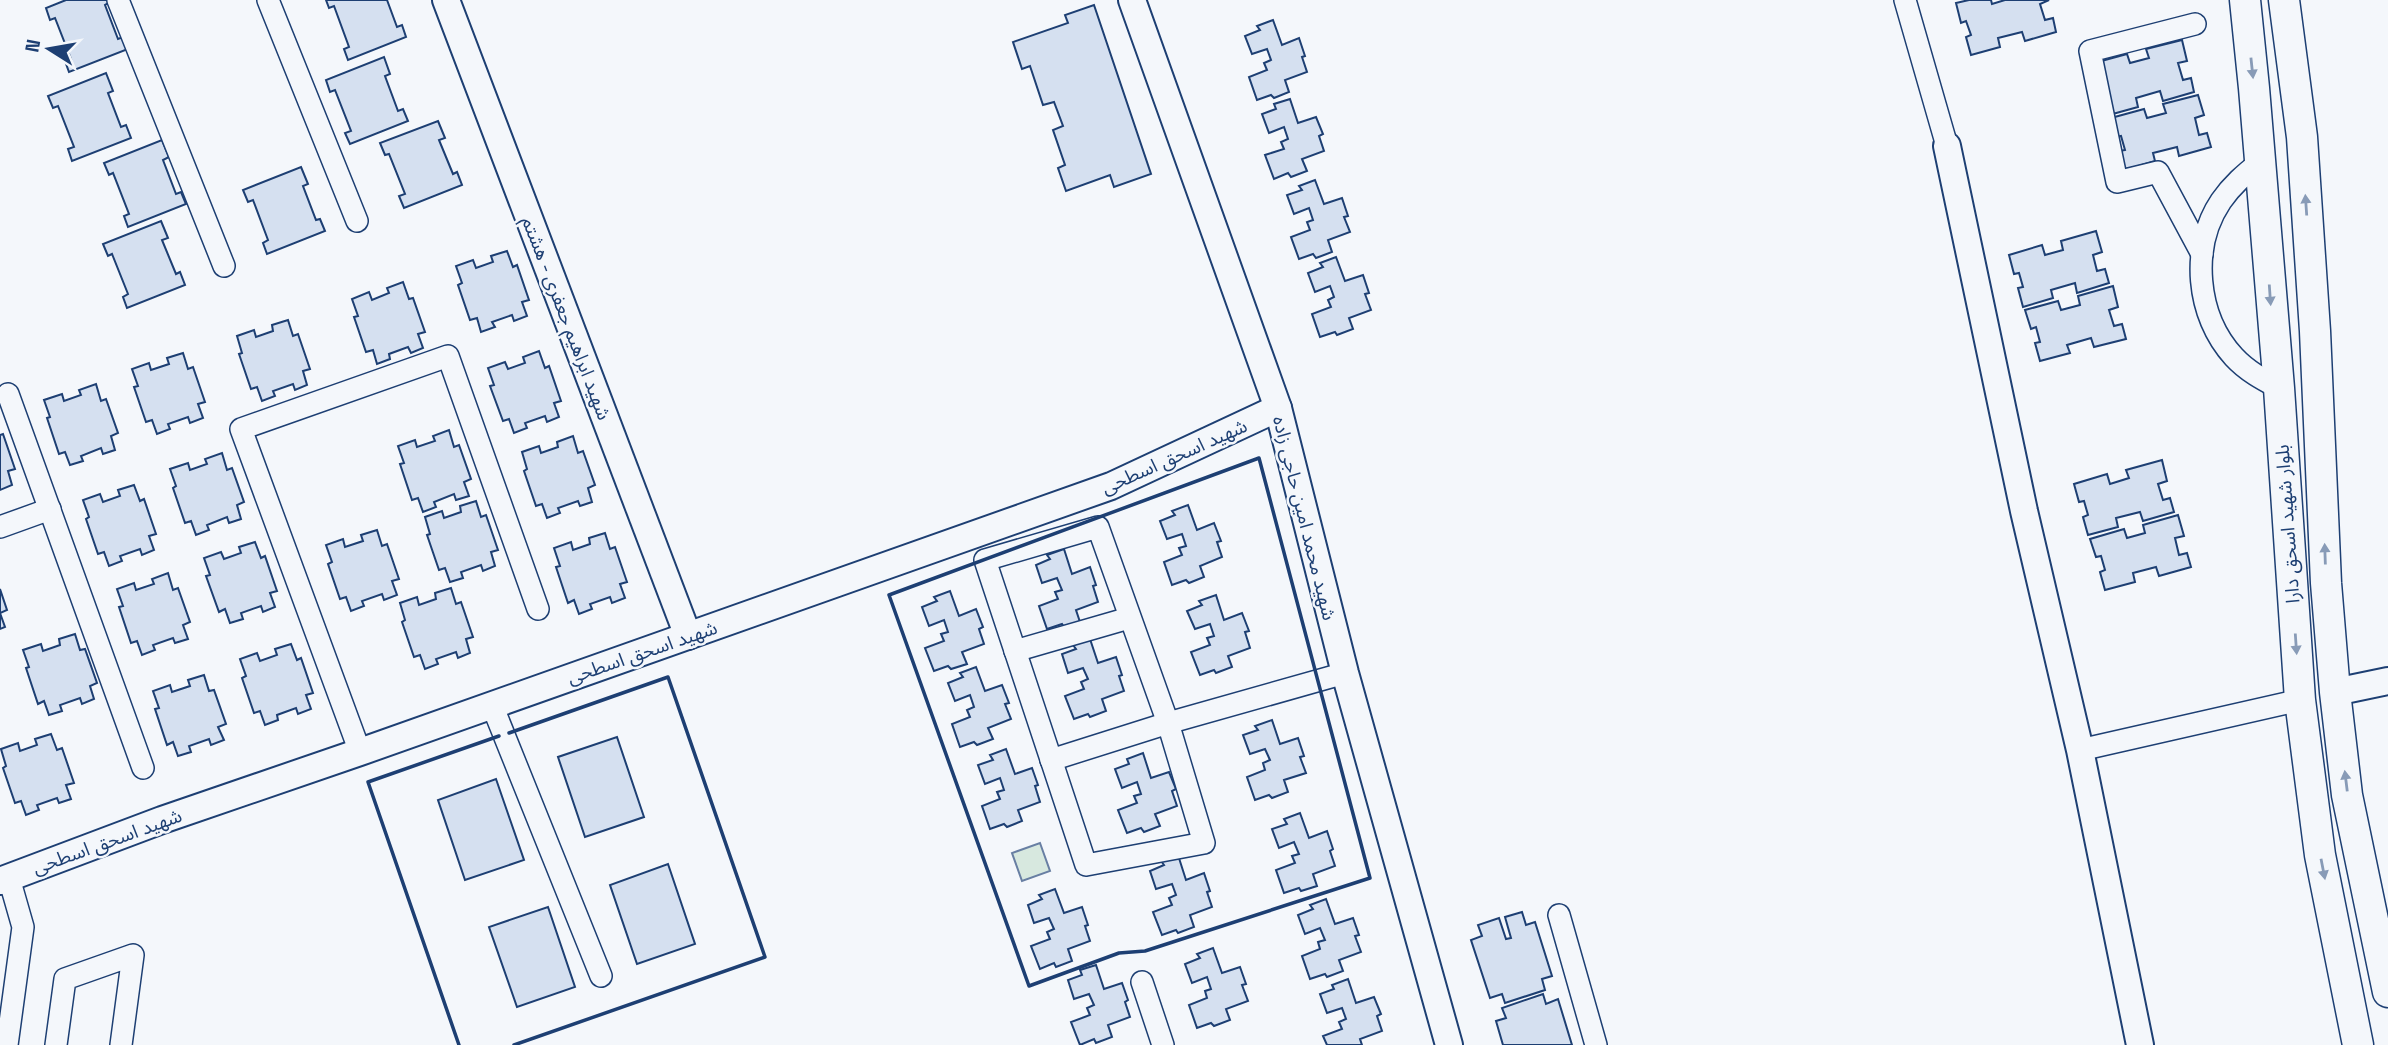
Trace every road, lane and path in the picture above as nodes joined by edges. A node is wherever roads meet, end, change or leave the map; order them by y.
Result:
1 (118, 0) edge
2 (268, 0) edge
3 (446, 0) edge
4 (1132, 0) edge
5 (1905, 0) edge
6 (2245, 0) edge
7 (2284, 0) edge
8 (2195, 24) dead end
9 (1947, 146) joint
10 (2260, 162) junction
11 (358, 221) dead end
12 (2309, 242) junction
13 (2266, 247) junction
14 (2202, 254) junction
15 (223, 266) dead end
16 (2278, 388) junction
17 (8, 394) dead end
18 (1278, 408) junction
19 (50, 509) junction
20 (0, 527) edge
21 (538, 609) dead end
22 (1129, 618) junction
23 (688, 636) junction
24 (1015, 651) junction
25 (1345, 673) junction
26 (2388, 681) edge
27 (2335, 692) junction
28 (2300, 700) junction
29 (492, 705) junction
30 (1168, 723) junction
31 (2080, 750) junction
32 (360, 752) junction
33 (1051, 760) junction
34 (143, 768) dead end
35 (5, 879) edge
36 (1559, 915) dead end
37 (601, 976) dead end
38 (1142, 982) dead end
39 (2388, 992) edge
40 (7, 1045) edge
41 (56, 1045) edge
42 (121, 1045) edge
43 (1163, 1045) edge
44 (1449, 1045) edge
45 (1596, 1045) edge
46 (2140, 1045) edge
47 (2358, 1045) edge

1 - 15 street
2 - 11 street
3 - 23 street, شهید ابراهیم جعفری - هشتم
4 - 18 street, شهید محمد امین حاجی زاده
5 - 9 street
6 -> 10 main road, بلوار شهید اسحق دارا
12 -> 7 main road, بلوار شهید اسحق دارا
8 - 14 street
9 - 31 street
10 - 13 main road, بلوار شهید اسحق دارا
10 - 14 street
12 - 13 main road
27 -> 12 main road, بلوار شهید اسحق دارا
13 -> 16 main road, بلوار شهید اسحق دارا
14 - 16 street
16 -> 28 main road, بلوار شهید اسحق دارا
17 - 19 street
18 - 23 street, شهید اسحق اسطحی
18 - 25 street, شهید محمد امین حاجی زاده
19 - 20 street
19 - 34 street
21 - 32 street
22 - 24 street
22 - 24 street
22 - 30 street
23 - 29 street, شهید اسحق اسطحی
24 - 33 street
25 - 30 street
25 - 44 street, شهید محمد امین حاجی زاده
26 - 27 street
27 - 28 main road
39 -> 27 main road, بلوار شهید اسحق دارا
28 - 31 street
28 -> 47 main road, بلوار شهید اسحق دارا
29 - 32 street, شهید اسحق اسطحی
29 - 37 street
30 - 33 street
30 - 33 street
31 - 46 street
32 - 35 street, شهید اسحق اسطحی
35 - 40 street
36 - 45 street
38 - 43 street
41 - 42 street

